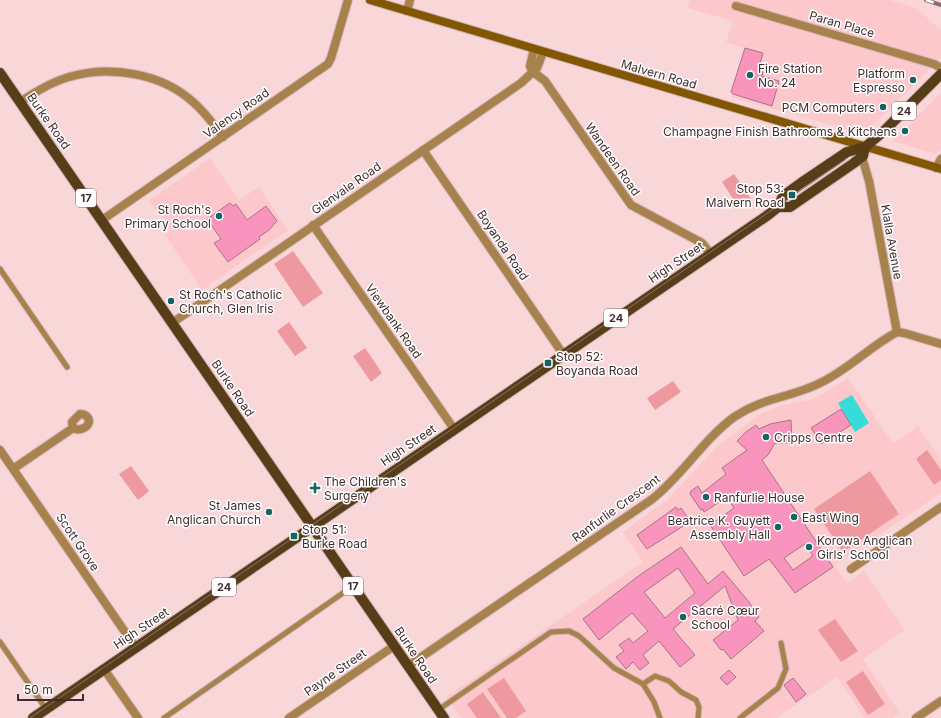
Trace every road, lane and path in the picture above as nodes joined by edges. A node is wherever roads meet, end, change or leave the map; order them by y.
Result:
1 (348, 0) edge
2 (370, 0) edge
3 (410, 0) edge
4 (736, 6) dead end
5 (407, 11) junction
6 (534, 49) junction
7 (543, 52) junction
8 (941, 68) edge
9 (532, 71) junction
10 (0, 73) edge
11 (941, 74) edge
12 (20, 102) junction
13 (223, 137) junction
14 (865, 147) junction
15 (423, 150) junction
16 (862, 157) junction
17 (941, 159) edge
18 (939, 168) edge
19 (778, 207) junction
20 (102, 220) junction
21 (313, 225) junction
22 (711, 254) junction
23 (0, 269) edge
24 (172, 323) junction
25 (897, 332) junction
26 (941, 344) edge
27 (563, 354) junction
28 (67, 367) dead end
29 (72, 428) dead end
30 (454, 429) junction
31 (0, 450) edge
32 (13, 469) junction
33 (941, 507) edge
34 (312, 527) junction
35 (851, 569) dead end
36 (354, 586) junction
37 (0, 642) edge
38 (781, 644) dead end
39 (394, 646) junction
40 (136, 648) junction
41 (408, 666) junction
42 (104, 670) junction
43 (643, 684) junction
44 (941, 701) edge
45 (46, 709) junction
46 (441, 714) edge
47 (33, 718) edge
48 (138, 718) edge
49 (164, 718) edge
50 (289, 718) edge
51 (660, 718) edge
52 (698, 718) edge
53 (740, 718) edge
54 (916, 718) edge

1 - 13 street, Valency Road
2 - 5 main road, Malvern Road
3 - 5 street
4 - 8 street, Paran Place
5 - 6 main road, Malvern Road
6 - 7 main road, Malvern Road
6 - 9 street
7 - 9 street, Glenvale Road
7 - 14 main road, Malvern Road
9 - 15 street, Glenvale Road
9 - 22 street, Wandeen Road
10 - 12 main road, Burke Road / 17
11 - 14 main road, High Street / 24
12 - 13 street
12 - 20 main road, Burke Road / 17
13 - 20 street, Valency Road
14 - 16 main road, High Street / 24
14 - 18 main road, Malvern Road
14 - 19 main road, High Street / 24
15 - 21 street, Glenvale Road
15 - 27 street, Boyanda Road
16 - 19 main road, High Street / 24
16 - 25 street, Kialla Avenue
17 - 18 street
19 - 22 main road, High Street / 24
20 - 24 main road, Burke Road / 17
21 - 24 street, Glenvale Road
21 - 30 street, Viewbank Road
22 - 27 main road, High Street / 24
23 - 28 lane
24 - 34 main road, Burke Road / 17
25 - 26 street
25 - 41 street, Ranfurlie Crescent
27 - 30 main road, High Street / 24
29 - 32 street
30 - 34 main road, High Street / 24
31 - 32 street, Scott Grove
32 - 40 street, Scott Grove
33 - 35 street
34 - 36 main road, Burke Road / 17
34 - 40 main road, High Street / 24
36 - 39 main road, Burke Road / 17
36 - 49 lane
37 - 45 lane
38 - 53 lane
39 - 41 main road, Burke Road / 17
39 - 50 street, Payne Street
40 - 42 main road, High Street / 24
41 - 46 main road, Burke Road / 17
42 - 45 main road, High Street / 24
42 - 48 street
43 - 46 lane
43 - 51 lane
43 - 52 lane
44 - 54 street
45 - 47 main road, High Street / 24

